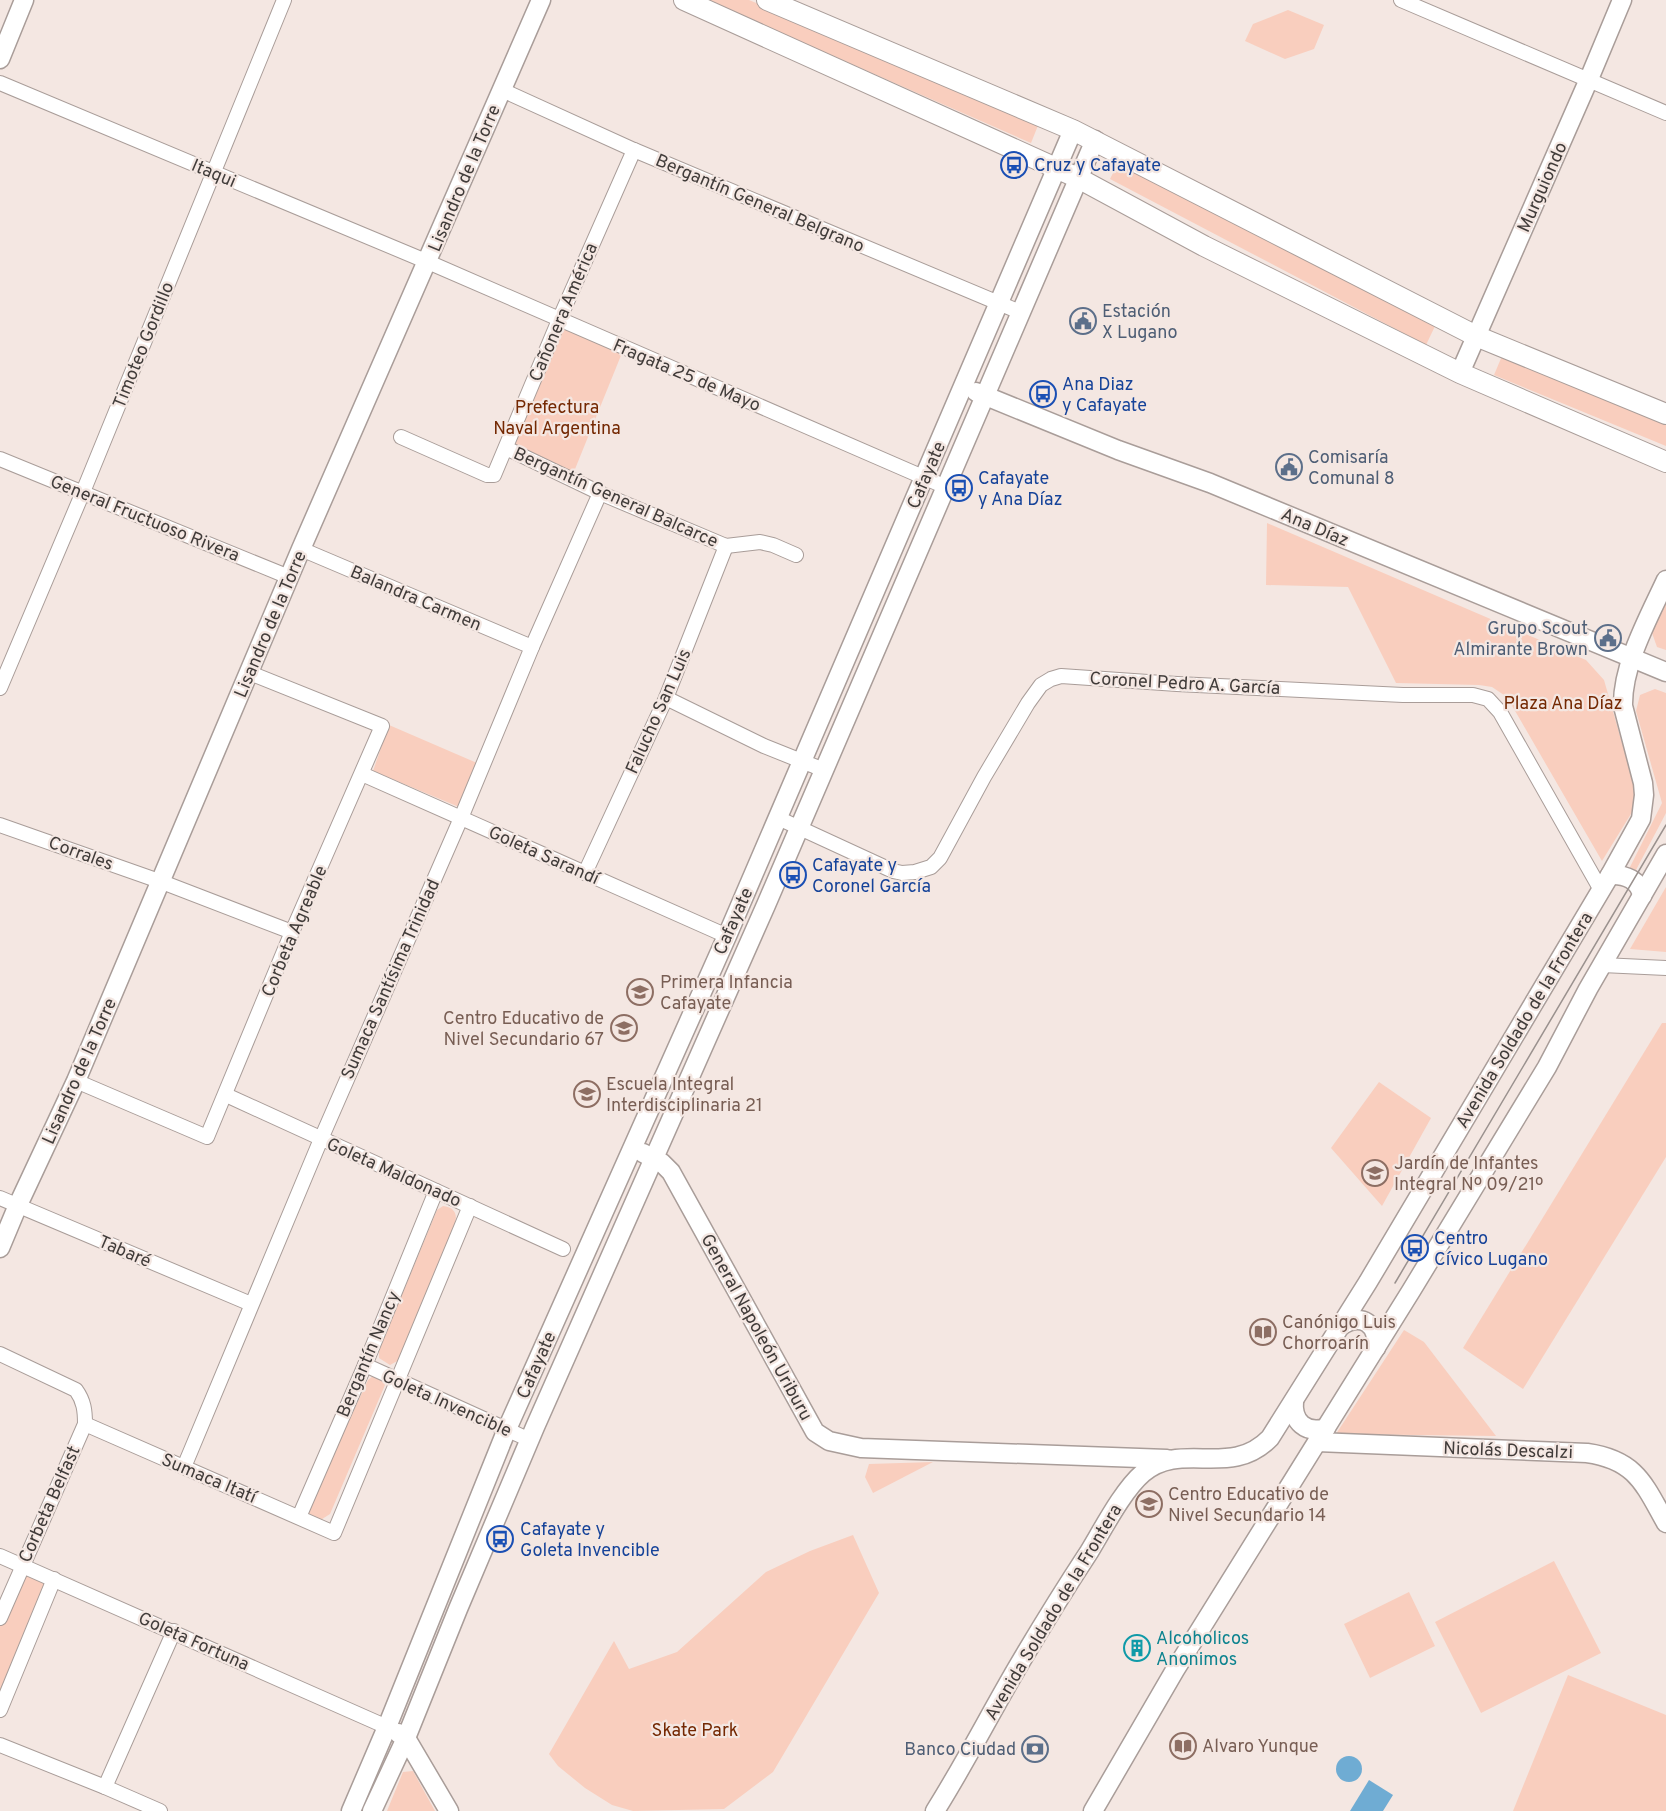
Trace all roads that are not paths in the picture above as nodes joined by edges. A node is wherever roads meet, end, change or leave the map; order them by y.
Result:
1 (24, 0) edge
2 (284, 0) edge
3 (541, 0) edge
4 (684, 0) edge
5 (767, 0) edge
6 (1401, 0) edge
7 (1622, 0) edge
8 (0, 59) edge
9 (1589, 80) junction
10 (0, 83) edge
11 (502, 90) junction
12 (1666, 113) edge
13 (1073, 130) junction
14 (1095, 140) junction
15 (634, 150) junction
16 (1057, 168) junction
17 (213, 172) junction
18 (1078, 178) junction
19 (428, 262) junction
20 (999, 303) junction
21 (1020, 312) junction
22 (559, 320) junction
23 (1476, 336) junction
24 (1460, 373) junction
25 (963, 386) junction
26 (986, 396) junction
27 (1666, 414) edge
28 (401, 437) dead end
29 (506, 448) junction
30 (0, 459) edge
31 (1666, 462) edge
32 (494, 475) joint
33 (924, 477) junction
34 (946, 487) junction
35 (83, 492) junction
36 (600, 493) junction
37 (726, 546) junction
38 (301, 549) junction
39 (796, 555) dead end
40 (289, 577) junction
41 (1666, 580) edge
42 (532, 647) junction
43 (1632, 658) junction
44 (1666, 672) edge
45 (250, 673) junction
46 (0, 688) edge
47 (666, 698) junction
48 (801, 761) junction
49 (824, 770) junction
50 (362, 774) junction
51 (461, 818) junction
52 (778, 818) junction
53 (0, 825) edge
54 (799, 828) junction
55 (1666, 854) edge
56 (585, 873) junction
57 (162, 882) junction
58 (1605, 882) junction
59 (1642, 896) junction
60 (292, 932) junction
61 (727, 936) junction
62 (1602, 964) junction
63 (1666, 968) edge
64 (76, 1081) junction
65 (226, 1095) junction
66 (321, 1139) junction
67 (632, 1148) junction
68 (653, 1157) junction
69 (436, 1191) junction
70 (0, 1198) edge
71 (18, 1205) junction
72 (470, 1206) junction
73 (0, 1248) edge
74 (563, 1250) dead end
75 (251, 1304) junction
76 (1341, 1326) junction
77 (1376, 1348) junction
78 (0, 1354) edge
79 (364, 1365) junction
80 (397, 1380) junction
81 (1293, 1401) junction
82 (85, 1424) junction
83 (507, 1429) junction
84 (1321, 1435) junction
85 (530, 1440) junction
86 (1168, 1460) junction
87 (184, 1467) junction
88 (298, 1517) junction
89 (1666, 1524) edge
90 (334, 1533) joint
91 (0, 1556) edge
92 (22, 1565) junction
93 (54, 1579) junction
94 (0, 1618) edge
95 (174, 1631) junction
96 (0, 1710) edge
97 (387, 1727) junction
98 (406, 1737) junction
99 (0, 1745) edge
100 (105, 1787) junction
101 (160, 1811) edge
102 (351, 1811) edge
103 (372, 1811) edge
104 (449, 1811) edge
105 (935, 1811) edge
106 (1093, 1811) edge

1 - 8 street
2 - 17 street, Timoteo Gordillo
3 - 11 street, Lisandro de la Torre
4 - 16 main road
5 - 13 main road
6 - 9 street
7 - 9 street, Murguiondo
9 - 12 street
9 - 23 street, Murguiondo
10 - 17 street, Itaqui
11 - 15 street, Bergantín General Belgrano
11 - 19 street, Lisandro de la Torre
13 - 14 main road
13 - 16 street, Cafayate
14 - 18 street, Cafayate
14 - 23 main road
15 - 20 street, Bergantín General Belgrano
15 - 22 street, Cañonera América
16 - 18 main road
16 - 20 street, Cafayate
17 - 19 street, Itaqui
17 - 35 street, Timoteo Gordillo
18 - 21 street, Cafayate
18 - 24 main road
19 - 22 street, Fragata 25 de Mayo
19 - 38 street, Lisandro de la Torre
20 - 21 street, Bergantín General Belgrano
20 - 25 street, Cafayate
21 - 26 street, Cafayate
22 - 29 street, Cañonera América
22 - 33 street, Fragata 25 de Mayo
23 - 24 street, Murguiondo
23 - 27 main road
24 - 31 main road
25 - 26 street, Ana Díaz
25 - 33 street, Cafayate
26 - 34 street, Cafayate
26 - 43 street, Ana Díaz
28 - 32 street, Bergantín General Balcarce
29 - 32 street, Cañonera América
29 - 36 street, Bergantín General Balcarce
30 - 35 street, General Fructuoso Rivera
33 - 34 street, Fragata 25 de Mayo
33 - 48 street, Cafayate
34 - 49 street, Cafayate
35 - 40 street, General Fructuoso Rivera
35 - 46 street, Timoteo Gordillo
36 - 37 street, Bergantín General Balcarce
36 - 42 street, Sumaca Santísima Trinidad
37 - 39 street, Bergantín General Balcarce
37 - 47 street, Falucho San Luis
38 - 40 street, Lisandro de la Torre
38 - 42 street, Balandra Carmen
40 - 45 street, Lisandro de la Torre
41 - 43 street, Avenida Soldado de la Frontera
42 - 51 street, Sumaca Santísima Trinidad
43 - 44 street, Ana Díaz
43 - 58 street, Avenida Soldado de la Frontera
45 - 50 street, Corbeta Agreable
45 - 57 street, Lisandro de la Torre
47 - 48 street
47 - 56 street, Falucho San Luis
48 - 49 street
48 - 52 street, Cafayate
49 - 54 street, Cafayate
50 - 51 street, Goleta Sarandí
50 - 60 street, Corbeta Agreable
51 - 56 street, Goleta Sarandí
51 - 66 street, Sumaca Santísima Trinidad
52 - 54 street, Coronel Pedro A. García
52 - 61 street, Cafayate
53 - 57 street, Corrales
54 - 58 street, Coronel Pedro A. García
54 - 68 street, Cafayate
55 - 59 street
56 - 61 street, Goleta Sarandí
57 - 60 street, Corrales
57 - 64 street, Lisandro de la Torre
58 - 59 street
58 - 76 street, Avenida Soldado de la Frontera
59 - 62 street
60 - 65 street, Corbeta Agreable
61 - 67 street, Cafayate
62 - 63 street
62 - 77 street
64 - 65 street, Corbeta Agreable
64 - 71 street, Lisandro de la Torre
65 - 66 street, Goleta Maldonado
66 - 69 street, Goleta Maldonado
66 - 75 street, Sumaca Santísima Trinidad
67 - 68 street, General Napoleón Uriburu
67 - 83 street, Cafayate
68 - 85 street, Cafayate
68 - 86 street, General Napoleón Uriburu
69 - 72 street, Goleta Maldonado
69 - 79 street, Bergantín Nancy
70 - 71 street, Tabaré
71 - 73 street, Lisandro de la Torre
71 - 75 street, Tabaré
72 - 74 street, Goleta Maldonado
72 - 80 street, Bergantín Nancy
75 - 87 street, Sumaca Santísima Trinidad
76 - 77 street
76 - 81 street, Avenida Soldado de la Frontera
77 - 84 street
78 - 82 street, Corbeta Belfast
79 - 80 street, Goleta Invencible
79 - 88 street, Bergantín Nancy
80 - 83 street, Goleta Invencible
80 - 90 street, Bergantín Nancy
81 - 84 street, Nicolás Descalzi
81 - 86 street, Avenida Soldado de la Frontera
82 - 87 street, Sumaca Itatí
82 - 92 street, Corbeta Belfast
83 - 85 street, Goleta Invencible
83 - 97 street, Cafayate
84 - 89 street, Nicolás Descalzi
84 - 106 street
85 - 98 street, Cafayate
86 - 105 street, Avenida Soldado de la Frontera
87 - 88 street, Sumaca Itatí
88 - 90 street, Sumaca Itatí
91 - 92 street, Goleta Fortuna
92 - 93 street, Goleta Fortuna
92 - 94 street, Corbeta Belfast
93 - 95 street, Goleta Fortuna
93 - 96 street, Corbeta Belfast
95 - 97 street, Goleta Fortuna
95 - 100 street
97 - 98 street
97 - 102 street, Cafayate
98 - 103 street, Cafayate
98 - 104 street
99 - 100 street
100 - 101 street

